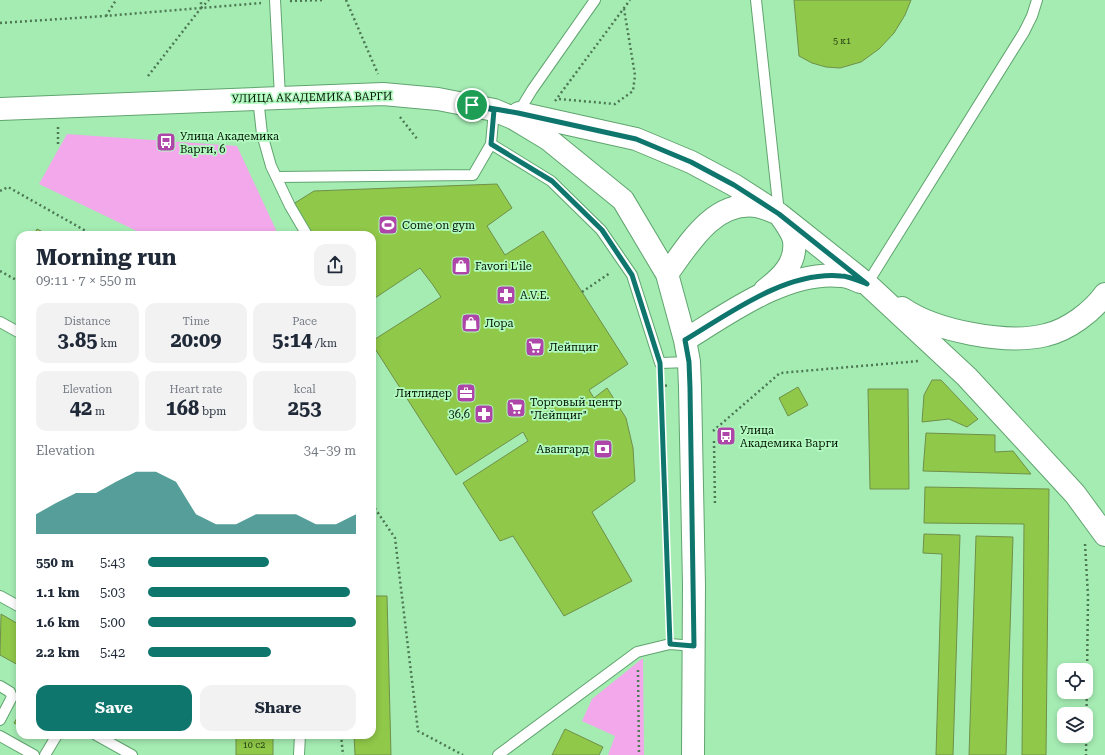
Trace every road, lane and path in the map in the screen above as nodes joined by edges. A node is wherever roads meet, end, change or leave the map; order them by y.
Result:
1 (116, 0) edge
2 (201, 0) edge
3 (209, 0) edge
4 (325, 0) edge
5 (595, 0) edge
6 (630, 0) edge
7 (756, 0) edge
8 (1037, 0) edge
9 (274, 1) edge
10 (201, 8) junction
11 (624, 8) junction
12 (105, 16) junction
13 (0, 23) edge
14 (148, 76) dead end
15 (532, 90) junction
16 (280, 97) junction
17 (258, 98) junction
18 (557, 99) junction
19 (472, 105) junction
20 (0, 109) edge
21 (494, 110) junction
22 (518, 113) junction
23 (491, 144) junction
24 (277, 177) junction
25 (0, 191) edge
26 (779, 214) junction
27 (86, 231) edge
28 (305, 231) edge
29 (0, 271) edge
30 (610, 273) dead end
31 (667, 274) junction
32 (16, 280) edge
33 (867, 284) junction
34 (582, 292) dead end
35 (1105, 294) edge
36 (749, 301) junction
37 (0, 322) edge
38 (16, 331) edge
39 (685, 340) junction
40 (925, 360) dead end
41 (689, 362) junction
42 (660, 363) junction
43 (713, 431) dead end
44 (376, 510) edge
45 (1095, 538) edge
46 (0, 596) edge
47 (16, 605) edge
48 (670, 644) junction
49 (694, 646) junction
50 (637, 652) junction
51 (0, 686) edge
52 (0, 720) edge
53 (0, 736) edge
54 (55, 739) edge
55 (103, 739) edge
56 (300, 739) edge
57 (341, 739) edge
58 (34, 755) edge
59 (45, 755) edge
60 (132, 755) edge
61 (299, 755) edge
62 (343, 755) edge
63 (463, 755) edge
64 (498, 755) edge
65 (639, 755) edge
66 (693, 755) edge
67 (1086, 755) edge

1 - 12 path
2 - 10 path
3 - 10 path
4 - 9 path
5 - 15 lane
6 - 11 path
7 - 26 lane
8 - 33 lane
9 - 10 path
9 - 16 lane
10 - 12 path
10 - 14 path
11 - 18 path
11 - 18 path
12 - 13 path
15 - 18 path
15 - 22 lane
16 - 17 street, УЛИЦА АКАДЕМИКА ВАРГИ
16 - 19 street, УЛИЦА АКАДЕМИКА ВАРГИ
17 - 20 street, УЛИЦА АКАДЕМИКА ВАРГИ
17 - 24 lane
19 - 21 street, УЛИЦА АКАДЕМИКА ВАРГИ
19 - 22 street
21 - 23 lane
21 - 31 street, УЛИЦА АКАДЕМИКА ВАРГИ
22 - 26 street
23 - 24 lane
23 - 42 lane
24 - 28 lane
25 - 27 path
26 - 31 street
26 - 33 street
26 - 36 street
29 - 32 path
30 - 34 path
31 - 39 street, УЛИЦА АКАДЕМИКА ВАРГИ
33 - 35 street
33 - 36 street
33 - 45 street
36 - 39 street
37 - 38 lane
39 - 41 street, УЛИЦА АКАДЕМИКА ВАРГИ
40 - 43 path
41 - 42 lane
41 - 49 street, УЛИЦА АКАДЕМИКА ВАРГИ
42 - 48 path
44 - 63 path
45 - 67 path
46 - 47 lane
48 - 49 lane
48 - 50 lane
49 - 66 street, УЛИЦА АКАДЕМИКА ВАРГИ
50 - 64 lane
50 - 65 path
51 - 52 lane
53 - 58 lane
54 - 59 lane
55 - 60 lane
56 - 61 lane
57 - 62 path

